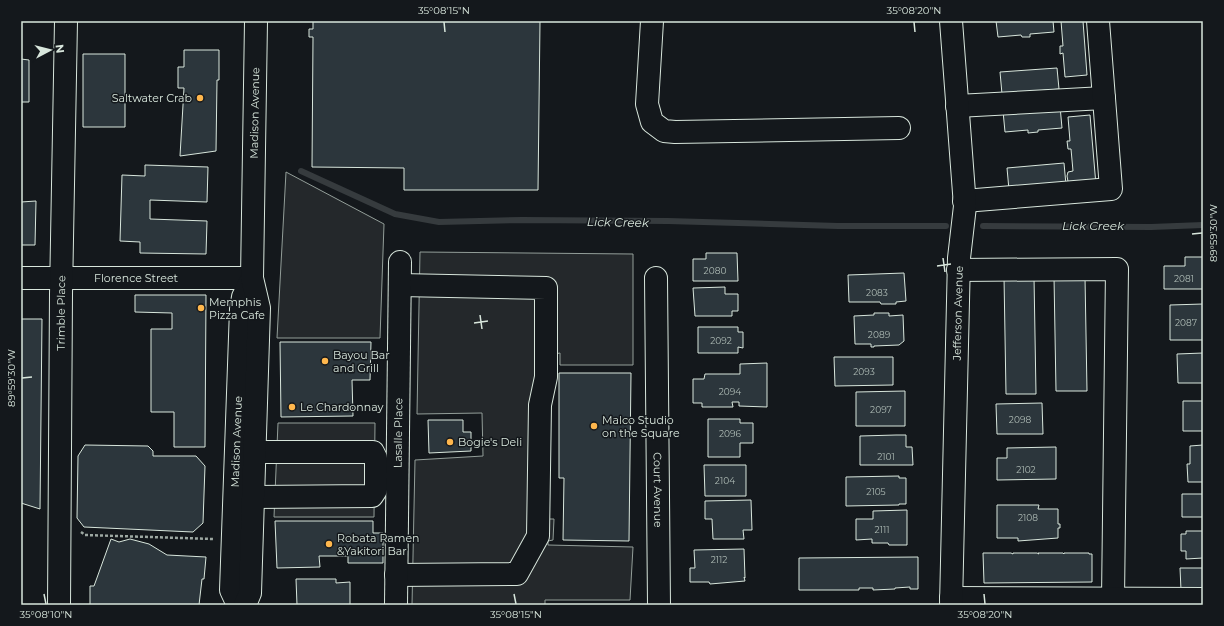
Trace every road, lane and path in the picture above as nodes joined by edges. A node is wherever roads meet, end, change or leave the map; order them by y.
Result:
1 (66, 21) edge
2 (256, 21) edge
3 (652, 21) edge
4 (951, 21) edge
5 (1098, 21) edge
6 (1104, 98) junction
7 (957, 106) junction
8 (899, 128) dead end
9 (964, 201) junction
10 (400, 262) dead end
11 (958, 270) junction
12 (21, 278) edge
13 (61, 278) junction
14 (252, 278) junction
15 (656, 278) dead end
16 (400, 285) junction
17 (254, 452) junction
18 (376, 479) junction
19 (397, 479) junction
20 (253, 497) junction
21 (80, 531) dead end
22 (213, 539) dead end
23 (396, 575) junction
24 (1113, 599) junction
25 (1203, 599) edge
26 (951, 601) edge
27 (60, 605) edge
28 (238, 605) edge
29 (245, 605) edge
30 (396, 605) edge
31 (659, 605) edge

1 - 13 street, Trimble Place
2 - 14 street, Madison Avenue
3 - 8 street
4 - 7 street, Jefferson Avenue
5 - 6 street
6 - 7 street
6 - 9 street
7 - 9 street, Jefferson Avenue
9 - 11 street, Jefferson Avenue
10 - 16 street, Lasalle Place
11 - 24 street
11 - 26 street, Jefferson Avenue
12 - 13 street, Florence Street
13 - 14 street, Florence Street
13 - 27 street, Trimble Place
14 - 17 street, Madison Avenue
14 - 28 street, Madison Avenue
15 - 31 street, Court Avenue
16 - 19 street, Lasalle Place
16 - 23 street
17 - 18 street
17 - 20 street, Madison Avenue
18 - 19 street
18 - 20 street
19 - 23 street, Lasalle Place
20 - 29 street, Madison Avenue
21 - 22 path
23 - 30 street, Lasalle Place
24 - 25 street
24 - 26 street

